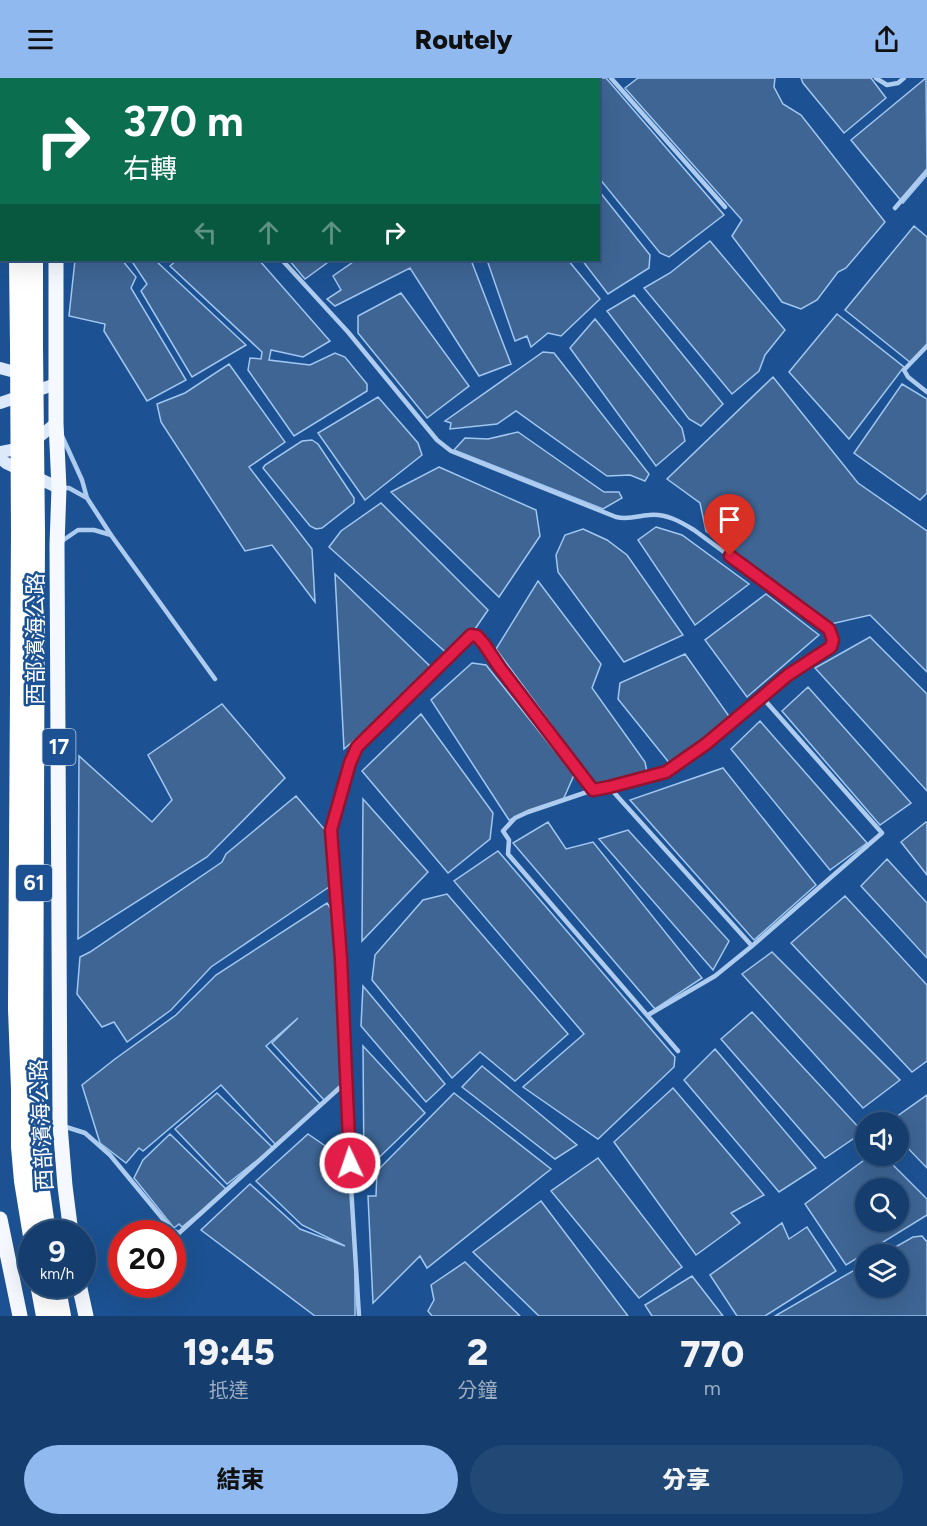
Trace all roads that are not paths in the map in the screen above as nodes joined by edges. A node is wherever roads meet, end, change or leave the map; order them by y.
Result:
1 (611, 78) edge
2 (876, 78) edge
3 (904, 78) edge
4 (927, 171) edge
5 (725, 207) dead end
6 (895, 208) dead end
7 (18, 261) edge
8 (34, 261) edge
9 (56, 261) edge
10 (283, 261) edge
11 (27, 346) junction
12 (927, 346) edge
13 (0, 368) edge
14 (56, 384) junction
15 (927, 392) edge
16 (0, 403) edge
17 (56, 423) junction
18 (0, 452) edge
19 (0, 458) edge
20 (58, 488) junction
21 (87, 498) junction
22 (28, 533) junction
23 (111, 535) junction
24 (57, 545) junction
25 (215, 679) dead end
26 (762, 697) junction
27 (609, 787) junction
28 (593, 790) junction
29 (752, 946) junction
30 (648, 1015) junction
31 (678, 1051) dead end
32 (346, 1082) junction
33 (60, 1125) junction
34 (0, 1219) edge
35 (30, 1220) edge
36 (45, 1220) edge
37 (69, 1220) edge
38 (42, 1298) edge
39 (59, 1298) edge
40 (83, 1298) edge
41 (20, 1316) edge
42 (45, 1316) edge
43 (62, 1316) edge
44 (86, 1316) edge
45 (360, 1316) edge

1 - 5 lane
2 - 3 lane
4 - 6 lane
7 - 11 highway, 61
8 - 11 highway, 61
9 - 14 main road, 西部濱海公路 / 17
10 - 26 lane
11 - 22 highway, 61, bridge
12 - 15 lane
13 - 14 street
14 - 16 street
14 - 17 main road, 西部濱海公路 / 17
17 - 18 street
17 - 20 main road, 西部濱海公路 / 17
17 - 21 lane
19 - 20 street
20 - 21 lane
20 - 24 main road, 西部濱海公路 / 17
21 - 23 lane
22 - 35 highway, 61
22 - 36 highway, 61
23 - 24 lane
23 - 25 lane
24 - 33 main road, 西部濱海公路 / 17
26 - 27 lane
26 - 29 lane
27 - 28 lane
27 - 29 lane
28 - 30 lane
28 - 32 lane
29 - 30 lane
30 - 31 lane
32 - 33 lane
32 - 45 lane
33 - 37 main road, 西部濱海公路 / 17
34 - 41 main road
38 - 42 highway
39 - 43 highway
40 - 44 main road

